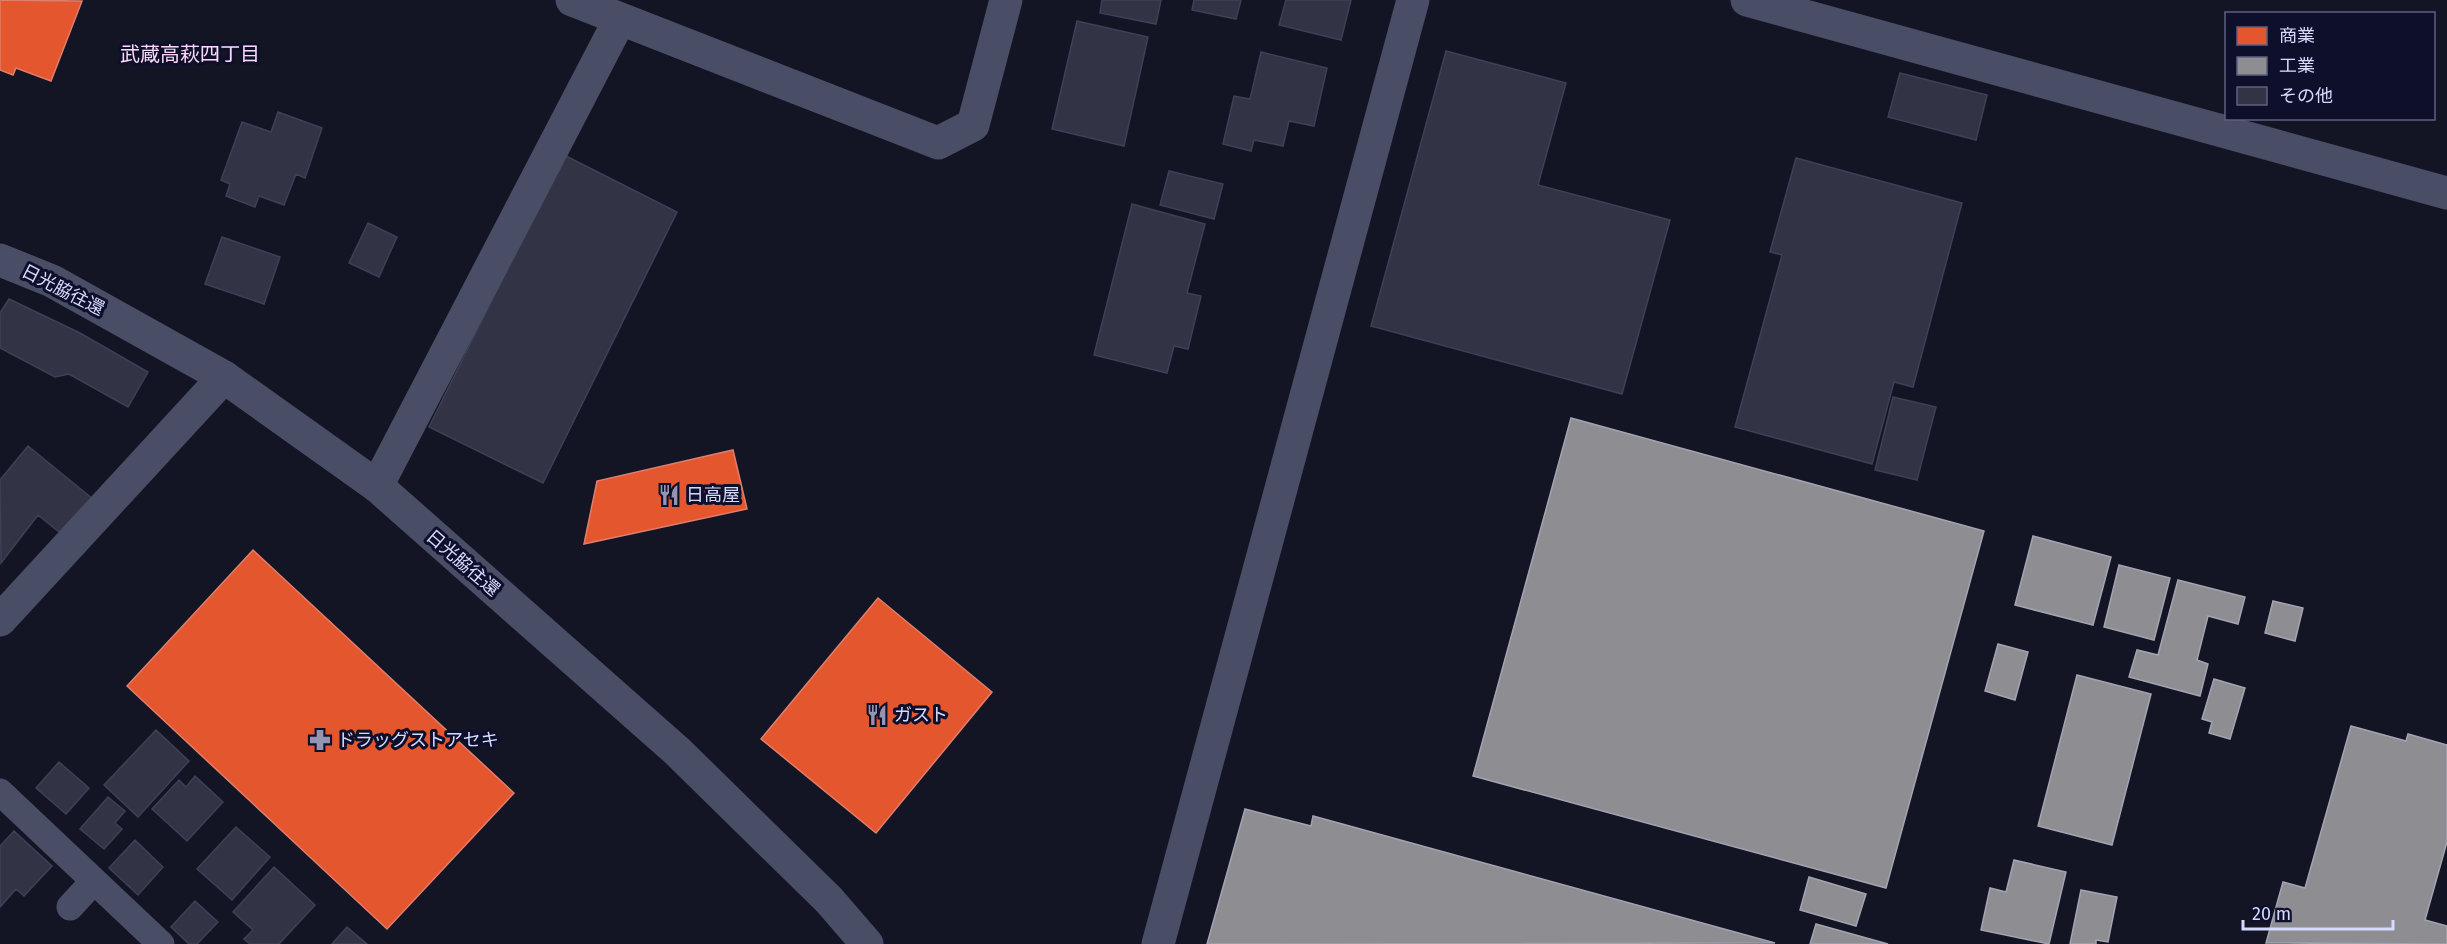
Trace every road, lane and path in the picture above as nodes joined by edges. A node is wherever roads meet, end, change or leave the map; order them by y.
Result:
1 (572, 0) edge
2 (1006, 0) edge
3 (1413, 0) edge
4 (1747, 0) edge
5 (620, 19) junction
6 (2447, 193) edge
7 (0, 260) edge
8 (224, 377) junction
9 (376, 486) junction
10 (0, 620) edge
11 (0, 792) edge
12 (93, 882) junction
13 (70, 907) dead end
14 (161, 944) edge
15 (867, 944) edge
16 (1158, 944) edge

1 - 5 street
2 - 5 street
3 - 16 street
4 - 6 street
5 - 9 street
7 - 8 street, 日光脇往還
8 - 9 street, 日光脇往還
8 - 10 street
9 - 15 street, 日光脇往還
11 - 12 lane
12 - 13 lane
12 - 14 lane

